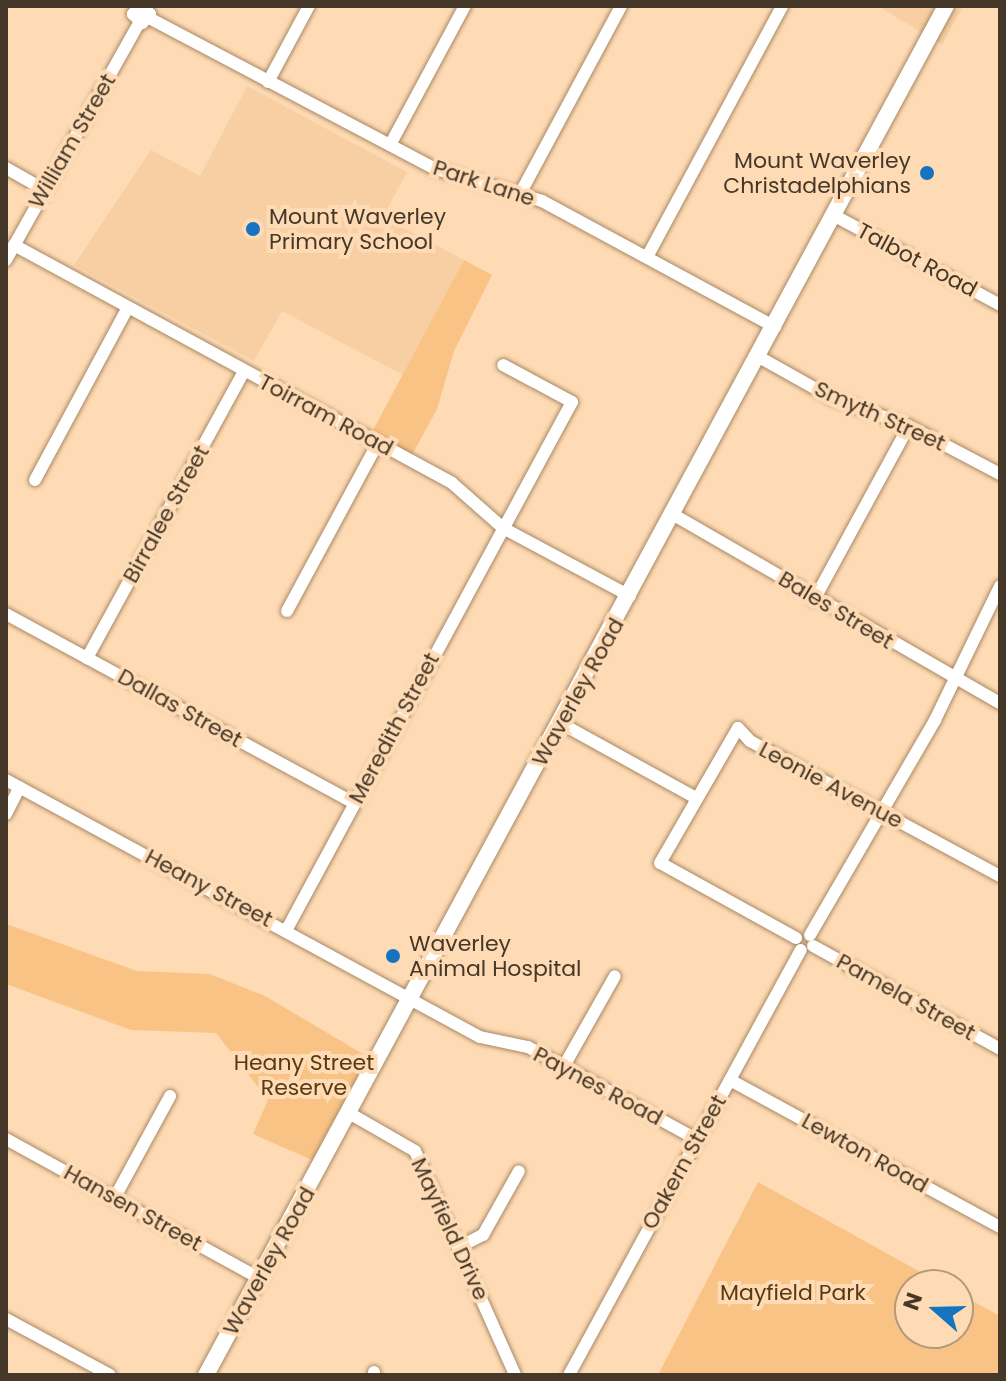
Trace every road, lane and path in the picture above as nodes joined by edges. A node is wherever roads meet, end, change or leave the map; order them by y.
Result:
1 (309, 6) edge
2 (465, 6) edge
3 (621, 6) edge
4 (782, 6) edge
5 (946, 6) edge
6 (140, 10) edge
7 (268, 82) junction
8 (390, 145) junction
9 (6, 168) edge
10 (43, 189) junction
11 (521, 192) junction
12 (835, 216) junction
13 (14, 245) junction
14 (647, 257) junction
15 (6, 260) edge
16 (1000, 305) edge
17 (128, 307) junction
18 (775, 327) junction
19 (759, 357) junction
20 (503, 365) dead end
21 (244, 371) junction
22 (909, 426) junction
23 (378, 443) junction
24 (1000, 474) edge
25 (35, 480) dead end
26 (674, 515) junction
27 (503, 528) junction
28 (1000, 586) edge
29 (630, 596) junction
30 (814, 600) junction
31 (287, 611) dead end
32 (6, 614) edge
33 (87, 658) junction
34 (954, 678) junction
35 (1000, 703) edge
36 (560, 723) junction
37 (6, 780) edge
38 (20, 787) junction
39 (696, 798) junction
40 (354, 803) junction
41 (879, 810) junction
42 (6, 814) edge
43 (1000, 876) edge
44 (287, 929) junction
45 (805, 942) junction
46 (615, 976) dead end
47 (410, 1000) junction
48 (1000, 1049) edge
49 (564, 1066) junction
50 (730, 1080) junction
51 (170, 1096) dead end
52 (349, 1113) junction
53 (6, 1139) edge
54 (696, 1139) junction
55 (519, 1171) dead end
56 (115, 1197) junction
57 (1000, 1227) edge
58 (461, 1246) junction
59 (259, 1278) junction
60 (6, 1319) edge
61 (110, 1375) edge
62 (206, 1375) edge
63 (515, 1375) edge
64 (569, 1375) edge

1 - 7 street
2 - 8 street
3 - 11 street
4 - 14 street
5 - 12 main road, Waverley Road
6 - 7 street, Park Lane
6 - 10 street, William Street
7 - 8 street, Park Lane
8 - 11 street, Park Lane
9 - 10 street
10 - 13 street, William Street
11 - 14 street, Park Lane
12 - 16 street, Talbot Road
12 - 18 main road, Waverley Road
13 - 15 street, William Street
13 - 17 street, Toirram Road
14 - 18 street, Park Lane
17 - 21 street, Toirram Road
17 - 25 street
18 - 19 main road, Waverley Road
19 - 22 street, Smyth Street
19 - 26 main road, Waverley Road
20 - 27 street, Meredith Street
21 - 23 street, Toirram Road
21 - 33 street, Birralee Street
22 - 24 street, Smyth Street
22 - 30 street
23 - 27 street, Toirram Road
23 - 31 street
26 - 29 main road, Waverley Road
26 - 30 street, Bales Street
27 - 29 street, Toirram Road
27 - 40 street, Meredith Street
28 - 34 street, Oakern Street
29 - 36 main road, Waverley Road
30 - 34 street, Bales Street
32 - 33 street, Dallas Street
33 - 40 street, Dallas Street
34 - 35 street, Bales Street
34 - 41 street, Oakern Street
36 - 39 street
36 - 47 main road, Waverley Road
37 - 38 street, Heany Street
38 - 42 street
38 - 44 street, Heany Street
39 - 41 street, Leonie Avenue
39 - 45 street, Pamela Street
40 - 44 street, Meredith Street
41 - 43 street, Leonie Avenue
41 - 45 street, Oakern Street
44 - 47 street, Heany Street
45 - 48 street, Pamela Street
45 - 50 street, Oakern Street
46 - 49 street
47 - 49 street, Paynes Road
47 - 52 main road, Waverley Road
49 - 54 street, Paynes Road
50 - 54 street, Oakern Street
50 - 57 street, Lewton Road
51 - 56 street
52 - 58 street, Mayfield Drive
52 - 59 main road, Waverley Road
53 - 56 street, Hansen Street
54 - 64 street, Oakern Street
55 - 58 street
56 - 59 street, Hansen Street
58 - 63 street, Mayfield Drive
59 - 62 main road, Waverley Road
60 - 61 street

